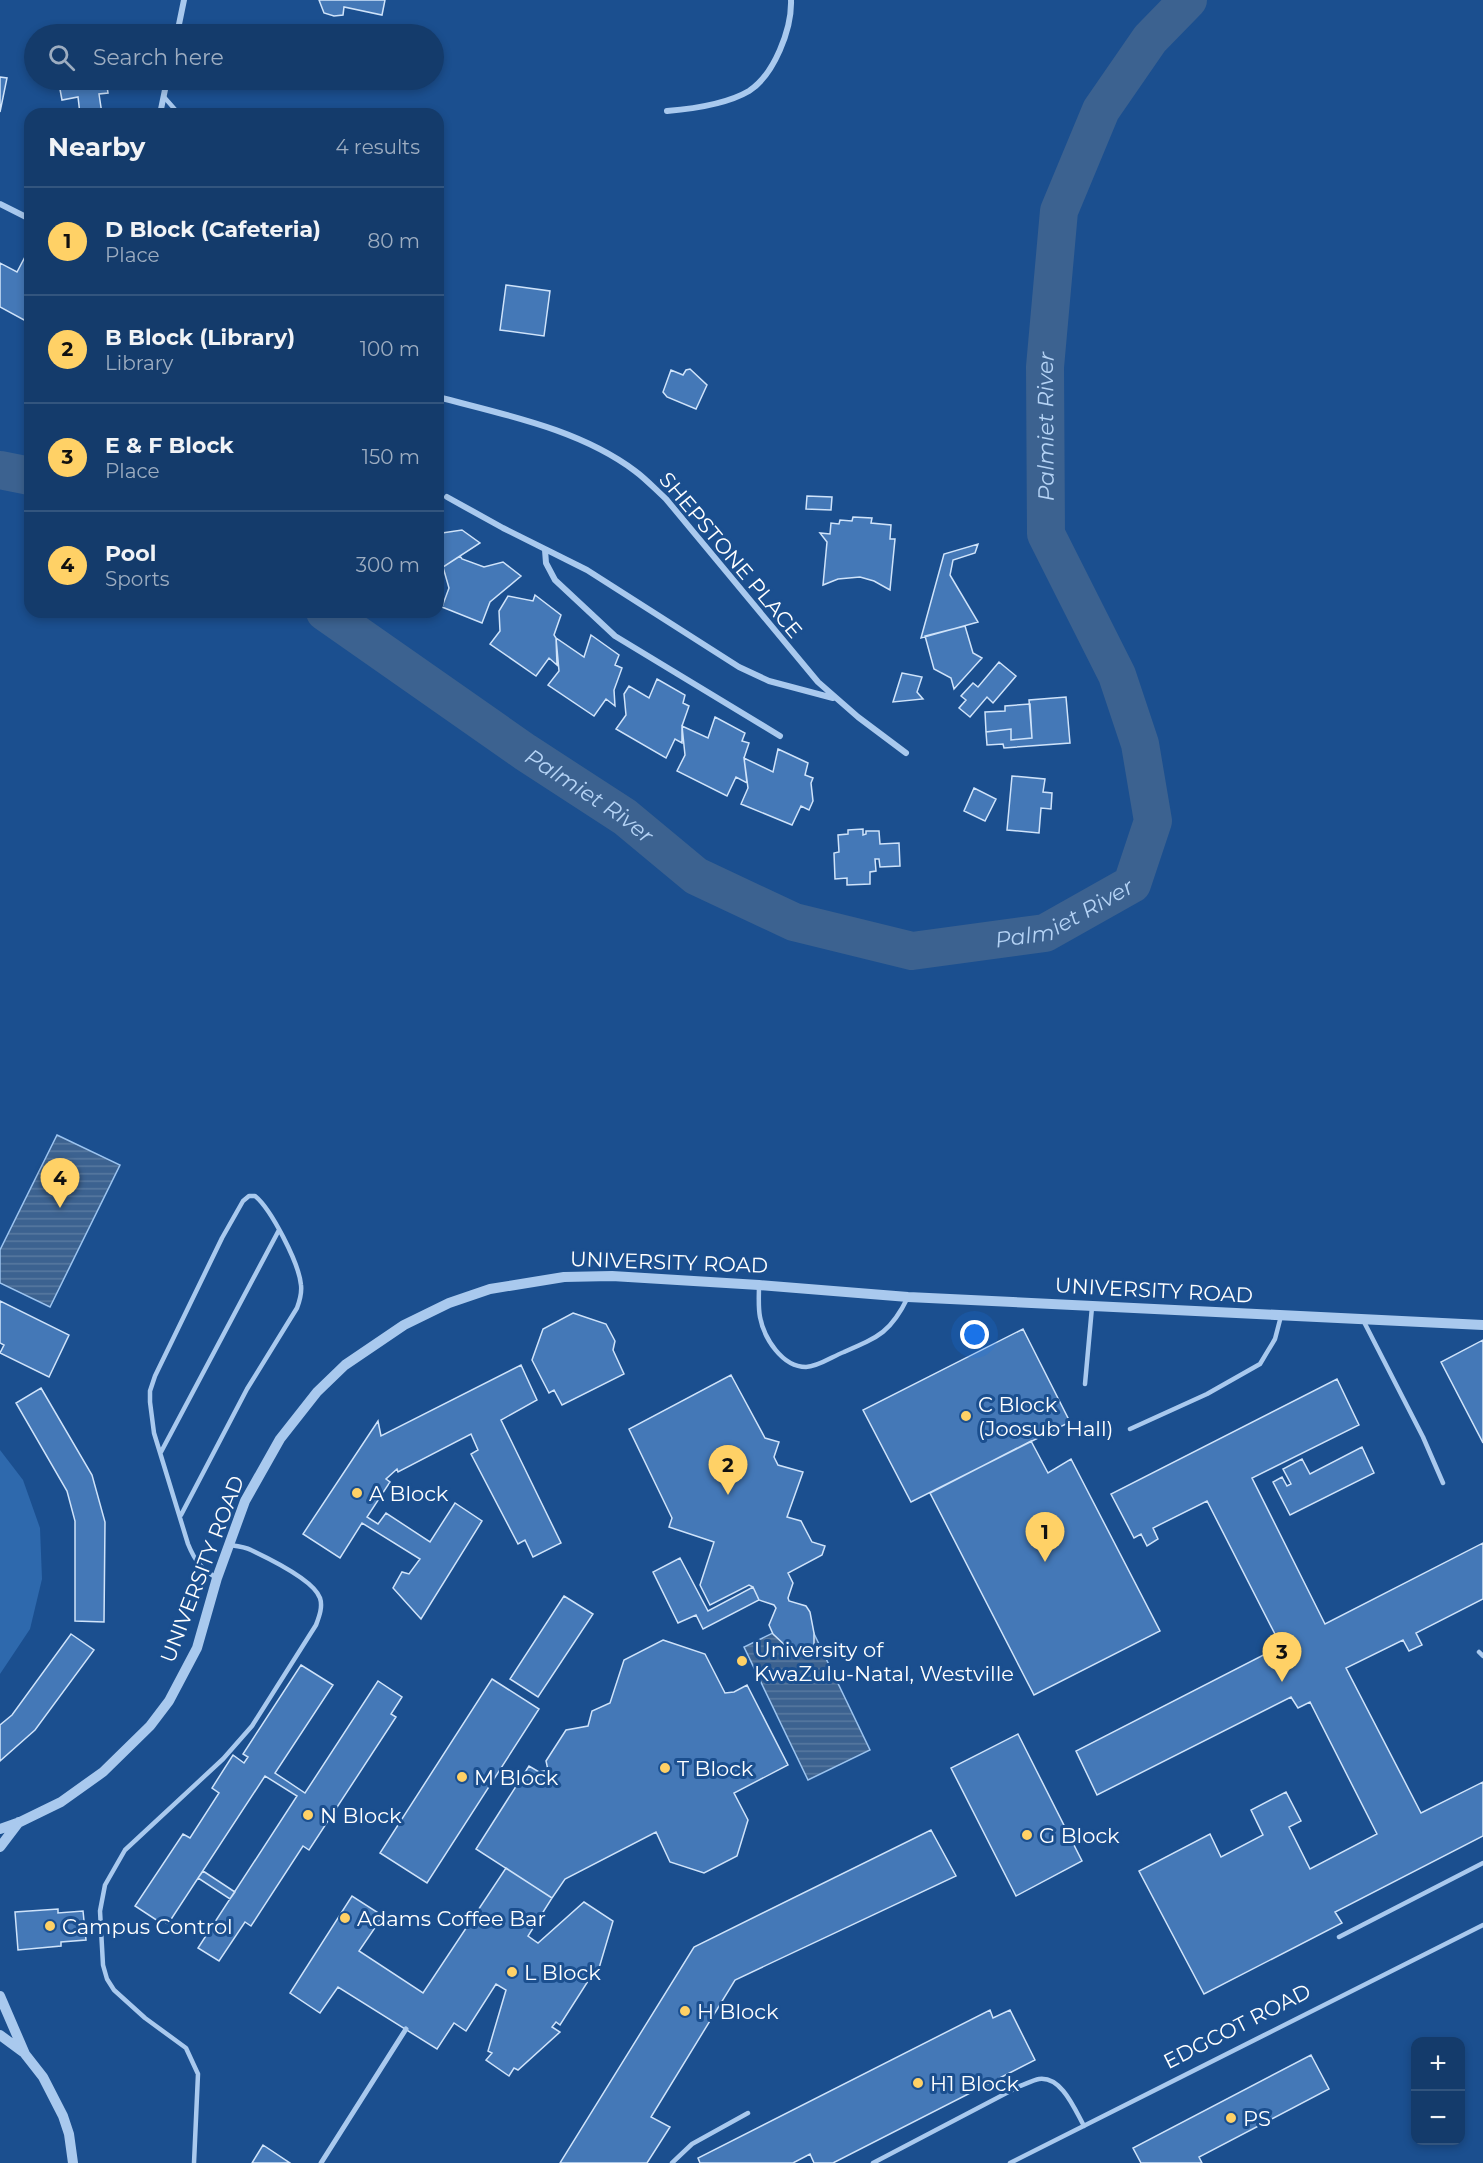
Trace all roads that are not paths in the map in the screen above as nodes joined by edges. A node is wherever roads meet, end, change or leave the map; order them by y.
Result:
1 (184, 0) edge
2 (791, 0) edge
3 (179, 24) edge
4 (165, 90) edge
5 (164, 97) junction
6 (161, 108) edge
7 (174, 108) edge
8 (667, 111) dead end
9 (0, 204) edge
10 (24, 216) edge
11 (444, 399) edge
12 (447, 497) dead end
13 (545, 550) junction
14 (834, 698) junction
15 (780, 736) dead end
16 (906, 753) dead end
17 (279, 1230) junction
18 (759, 1285) junction
19 (908, 1297) junction
20 (1092, 1307) junction
21 (1281, 1316) junction
22 (1363, 1320) junction
23 (1483, 1326) edge
24 (1085, 1384) dead end
25 (1130, 1430) dead end
26 (161, 1452) junction
27 (1443, 1483) dead end
28 (181, 1515) junction
29 (229, 1545) junction
30 (217, 1578) junction
31 (20, 1822) junction
32 (0, 1829) edge
33 (0, 1847) edge
34 (1483, 1863) edge
35 (1483, 1925) edge
36 (1339, 1937) dead end
37 (0, 1996) edge
38 (406, 2029) dead end
39 (0, 2035) edge
40 (25, 2054) junction
41 (748, 2113) dead end
42 (1084, 2126) junction
43 (1022, 2160) edge
44 (73, 2163) edge
45 (194, 2163) edge
46 (321, 2163) edge
47 (672, 2163) edge
48 (873, 2163) edge
49 (1010, 2163) edge

1 - 3 street
2 - 8 street
4 - 5 street
5 - 6 street
5 - 7 lane
9 - 10 street
11 - 14 street, SHEPSTONE PLACE
12 - 13 street
13 - 14 street
13 - 15 street
14 - 16 street, SHEPSTONE PLACE
17 - 26 lane
17 - 26 lane
17 - 28 lane
18 - 19 street, UNIVERSITY ROAD
18 - 19 lane
18 - 29 street, UNIVERSITY ROAD
19 - 20 street, UNIVERSITY ROAD
20 - 21 street, UNIVERSITY ROAD
20 - 24 lane
21 - 22 street, UNIVERSITY ROAD
21 - 25 lane
22 - 23 street, UNIVERSITY ROAD
22 - 27 lane
26 - 28 lane
28 - 30 lane
29 - 30 street, UNIVERSITY ROAD
29 - 45 lane
30 - 31 street, UNIVERSITY ROAD
31 - 32 street, UNIVERSITY ROAD
31 - 33 street, UNIVERSITY ROAD
34 - 36 lane
35 - 42 lane, EDGCOT ROAD
37 - 40 street
38 - 46 street
39 - 40 street
40 - 44 street
41 - 47 lane
42 - 43 lane, EDGCOT ROAD
42 - 48 lane
43 - 49 lane, EDGCOT ROAD

